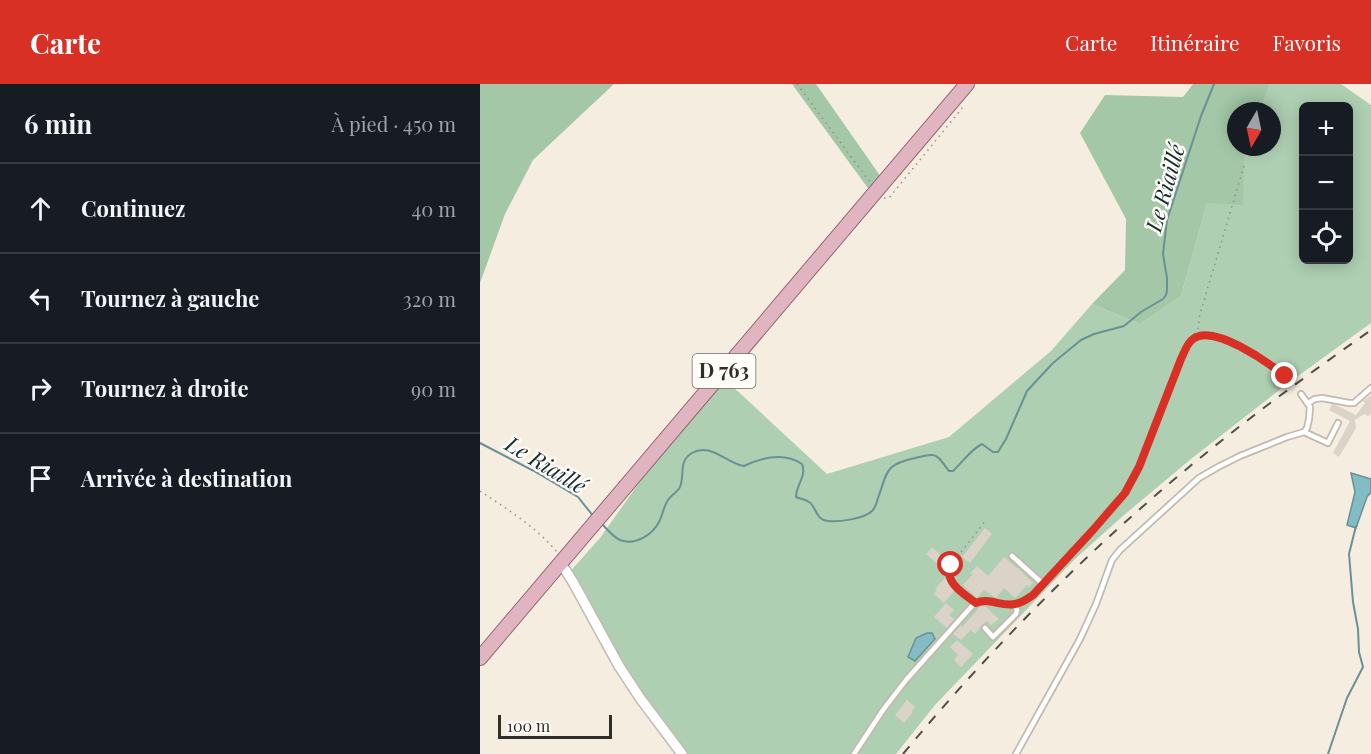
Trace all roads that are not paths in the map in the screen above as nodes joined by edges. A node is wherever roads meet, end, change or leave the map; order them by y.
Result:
1 (967, 84) edge
2 (1289, 381) dead end
3 (1371, 388) edge
4 (1301, 394) dead end
5 (1308, 404) junction
6 (1338, 423) dead end
7 (1304, 432) junction
8 (1012, 556) dead end
9 (562, 562) junction
10 (1043, 584) junction
11 (1014, 605) junction
12 (985, 628) dead end
13 (480, 658) edge
14 (682, 754) edge
15 (854, 754) edge
16 (1016, 754) edge

1 - 9 main road, D 763
2 - 10 lane
3 - 5 lane
4 - 5 lane
5 - 7 lane
6 - 7 lane
7 - 16 lane
8 - 10 lane
9 - 13 main road, D 763
9 - 14 street
10 - 11 lane
11 - 12 lane
11 - 15 lane

